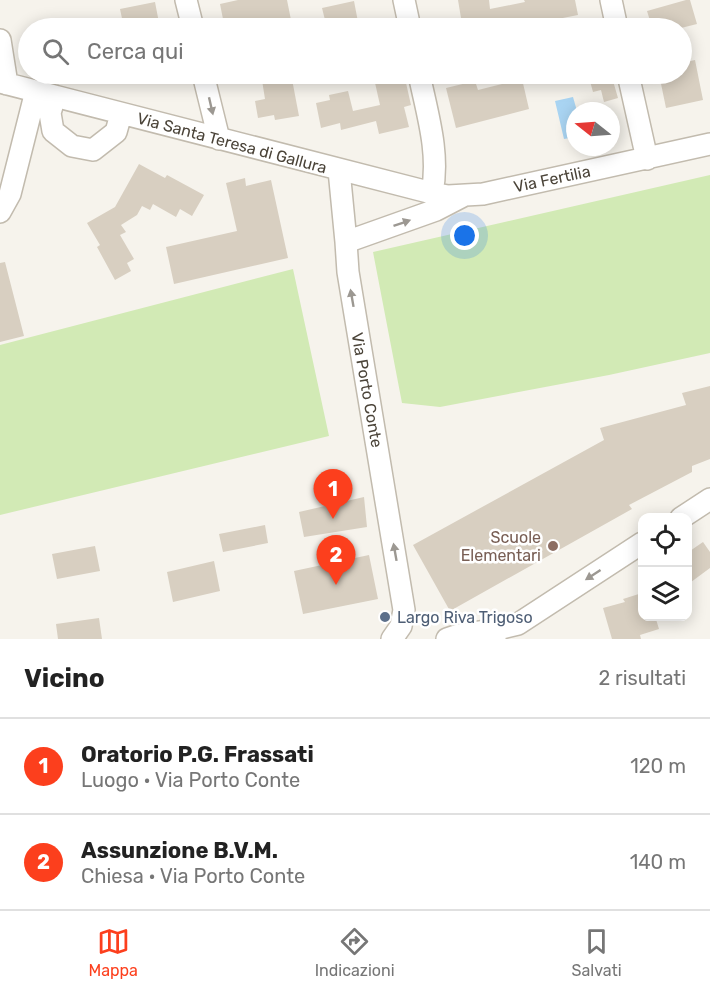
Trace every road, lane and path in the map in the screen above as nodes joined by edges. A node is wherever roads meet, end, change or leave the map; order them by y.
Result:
1 (186, 0) edge
2 (404, 0) edge
3 (611, 0) edge
4 (190, 18) edge
5 (408, 18) edge
6 (615, 18) edge
7 (0, 40) edge
8 (4, 83) edge
9 (205, 84) edge
10 (421, 84) edge
11 (630, 84) edge
12 (46, 94) junction
13 (121, 114) junction
14 (219, 139) junction
15 (710, 144) edge
16 (647, 159) junction
17 (339, 170) junction
18 (432, 193) junction
19 (464, 195) junction
20 (0, 212) edge
21 (346, 242) junction
22 (710, 499) edge
23 (689, 513) edge
24 (638, 546) edge
25 (495, 634) edge
26 (392, 639) edge
27 (447, 639) edge

1 - 4 street
2 - 5 street
3 - 6 street
7 - 8 street
8 - 12 street, Via Santa Teresa di Gallura
9 -> 14 street
10 - 18 street
11 - 16 street
12 - 13 street, Via Santa Teresa di Gallura
12 - 13 street
12 - 20 street
13 - 14 street, Via Santa Teresa di Gallura
14 - 17 street, Via Santa Teresa di Gallura
15 - 16 street, Via Fertilia
16 - 19 street, Via Fertilia
17 - 18 street, Via Santa Teresa di Gallura
17 - 21 street, Via Porto Conte
18 - 19 street, Via Santa Teresa di Gallura
21 -> 19 street
26 -> 21 street, Via Porto Conte
22 - 23 street
24 -> 25 street
25 - 27 street

